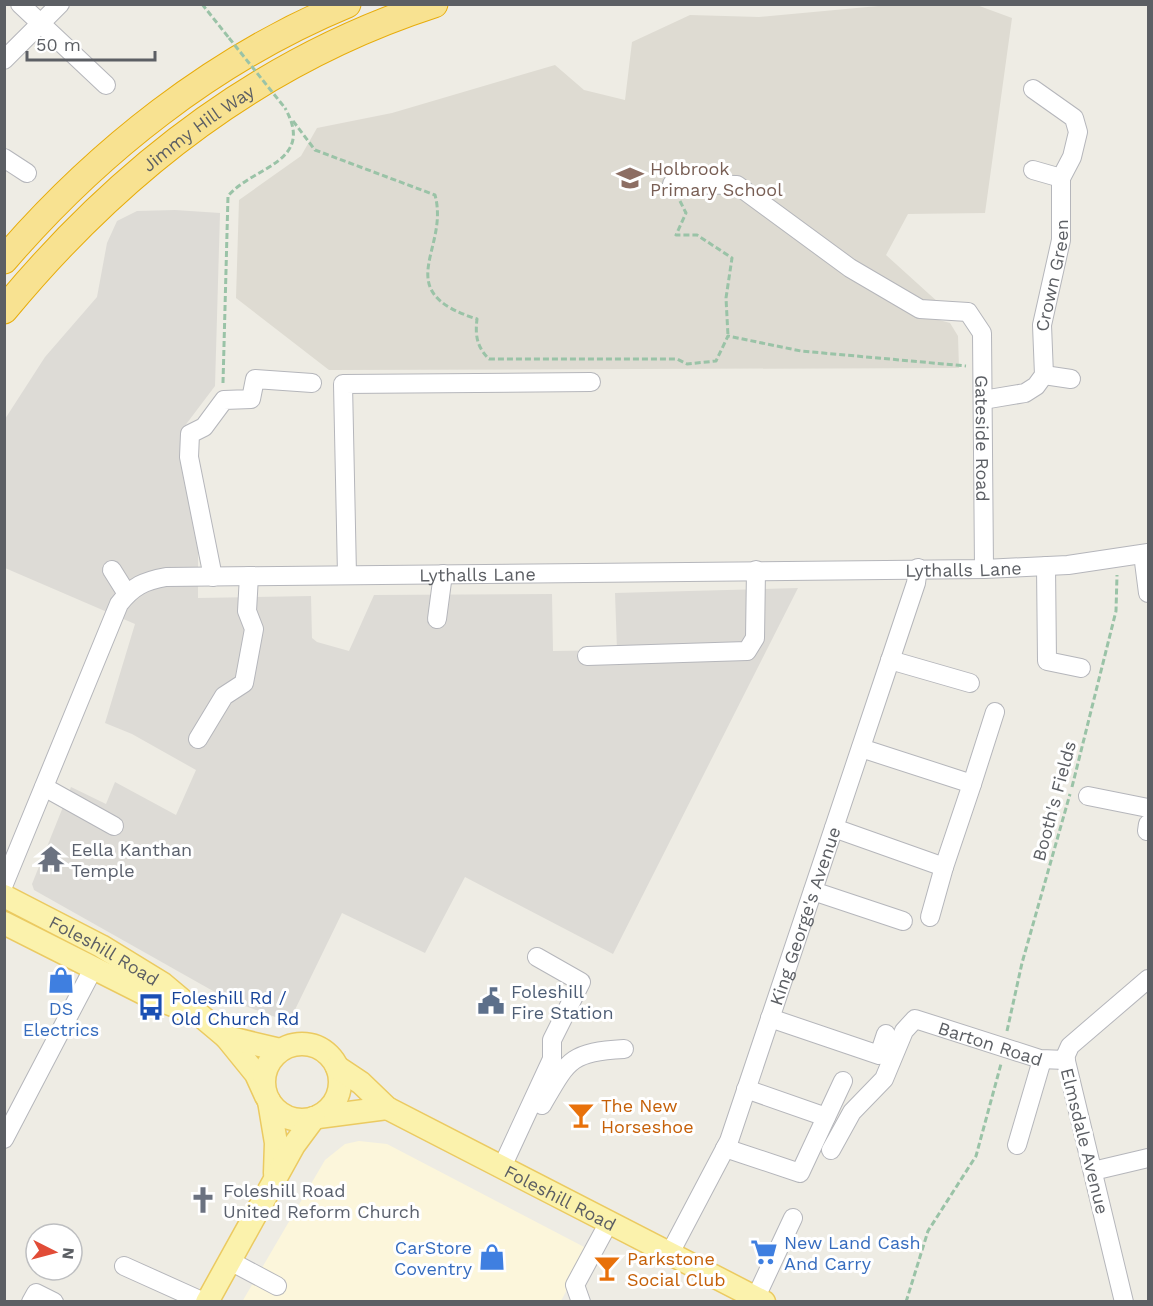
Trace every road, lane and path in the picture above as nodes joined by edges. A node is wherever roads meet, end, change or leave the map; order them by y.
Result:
1 (20, 4) edge
2 (60, 4) edge
3 (202, 4) edge
4 (434, 4) edge
5 (343, 6) edge
6 (41, 24) junction
7 (4, 60) edge
8 (106, 85) dead end
9 (1033, 89) dead end
10 (293, 121) junction
11 (4, 158) edge
12 (1033, 170) dead end
13 (27, 173) dead end
14 (1061, 178) junction
15 (672, 184) joint
16 (4, 261) edge
17 (4, 310) edge
18 (728, 336) junction
19 (982, 368) junction
20 (1044, 375) junction
21 (1071, 379) dead end
22 (591, 382) dead end
23 (312, 383) dead end
24 (223, 386) dead end
25 (983, 400) junction
26 (1146, 553) edge
27 (1115, 558) junction
28 (1046, 566) junction
29 (918, 568) junction
30 (984, 569) junction
31 (112, 570) dead end
32 (756, 570) junction
33 (443, 574) junction
34 (347, 575) junction
35 (249, 576) junction
36 (213, 577) junction
37 (1149, 593) edge
38 (127, 594) junction
39 (437, 619) dead end
40 (587, 656) dead end
41 (890, 660) junction
42 (1080, 668) dead end
43 (970, 683) dead end
44 (995, 712) dead end
45 (198, 740) dead end
46 (861, 748) junction
47 (972, 784) junction
48 (44, 787) junction
49 (1088, 796) dead end
50 (1149, 808) edge
51 (114, 826) dead end
52 (834, 828) junction
53 (944, 867) junction
54 (4, 884) edge
55 (813, 891) junction
56 (4, 896) edge
57 (930, 917) dead end
58 (903, 921) dead end
59 (4, 923) edge
60 (537, 957) dead end
61 (93, 969) junction
62 (1149, 979) edge
63 (198, 1015) junction
64 (770, 1018) junction
65 (886, 1034) dead end
66 (226, 1037) junction
67 (1005, 1049) junction
68 (280, 1050) junction
69 (624, 1050) dead end
70 (1042, 1060) junction
71 (1066, 1060) junction
72 (337, 1066) junction
73 (843, 1081) dead end
74 (746, 1089) junction
75 (268, 1099) junction
76 (387, 1108) junction
77 (826, 1117) junction
78 (315, 1118) junction
79 (9, 1120) edge
80 (4, 1139) edge
81 (1017, 1145) dead end
82 (725, 1148) junction
83 (831, 1150) dead end
84 (1149, 1158) edge
85 (507, 1170) junction
86 (1093, 1171) junction
87 (274, 1181) junction
88 (793, 1218) dead end
89 (609, 1222) junction
90 (669, 1253) junction
91 (230, 1261) junction
92 (124, 1266) dead end
93 (278, 1286) dead end
94 (760, 1299) edge
95 (31, 1302) edge
96 (54, 1302) edge
97 (206, 1302) edge
98 (581, 1302) edge
99 (906, 1302) edge
100 (1124, 1302) edge

1 - 6 street
2 - 6 street
3 - 10 path, bridge
4 - 17 highway, Jimmy Hill Way
5 - 16 highway, Jimmy Hill Way
6 - 7 street
6 - 8 street
9 - 14 street, Crown Green
10 - 18 path
10 - 24 path
11 - 13 street
12 - 14 street
14 - 20 street, Crown Green
15 - 18 path
15 - 19 street, Gateside Road
18 - 19 path
19 - 25 street, Gateside Road
20 - 21 street
20 - 25 street
22 - 34 street
23 - 36 street
25 - 30 street, Gateside Road
26 - 27 street, Lythalls Lane
26 - 37 street
27 - 28 street, Lythalls Lane
27 - 67 path, Booth's Fields
28 - 30 street, Lythalls Lane
28 - 42 street
29 - 30 street, Lythalls Lane
29 - 32 street, Lythalls Lane
29 - 41 street, King George's Avenue
31 - 38 street
32 - 33 street, Lythalls Lane
32 - 40 street
33 - 34 street, Lythalls Lane
33 - 39 street
34 - 35 street, Lythalls Lane
35 - 36 street, Lythalls Lane
35 - 45 street
36 - 38 street, Lythalls Lane
38 - 48 street
41 - 43 street
41 - 46 street, King George's Avenue
44 - 47 street
46 - 47 street
46 - 52 street, King George's Avenue
47 - 53 street
48 - 51 street
48 - 54 street
49 - 50 street
52 - 53 street
52 - 55 street, King George's Avenue
53 - 57 street
55 - 58 street
55 - 64 street, King George's Avenue
56 - 63 main road, Foleshill Road
59 - 61 main road, Foleshill Road
60 - 85 street
61 - 63 main road, Foleshill Road
61 - 79 street
62 - 71 street, Elmsdale Avenue
63 - 66 main road, Foleshill Road
64 - 65 street
64 - 74 street, King George's Avenue
66 - 68 main road, Foleshill Road
66 - 75 main road, Foleshill Road
67 - 70 street, Barton Road
67 - 83 street, Barton Road
67 - 99 path, Booth's Fields
68 - 72 main road
68 - 75 main road
69 - 85 street
70 - 71 street, Barton Road
70 - 81 street
71 - 86 street, Elmsdale Avenue
72 - 76 main road, Foleshill Road
72 - 78 main road
73 - 77 street
74 - 77 street
74 - 82 street, King George's Avenue
75 - 78 main road
75 - 87 main road
76 - 78 main road
76 - 85 main road, Foleshill Road
77 - 82 street
78 - 87 main road
79 - 80 street
82 - 90 street, King George's Avenue
84 - 86 street
85 - 89 main road, Foleshill Road
86 - 100 street, Elmsdale Avenue
87 - 91 main road
88 - 94 street
89 - 90 main road, Foleshill Road
89 - 98 street
90 - 94 main road, Foleshill Road
91 - 93 street
91 - 97 main road
92 - 97 street
95 - 96 street

